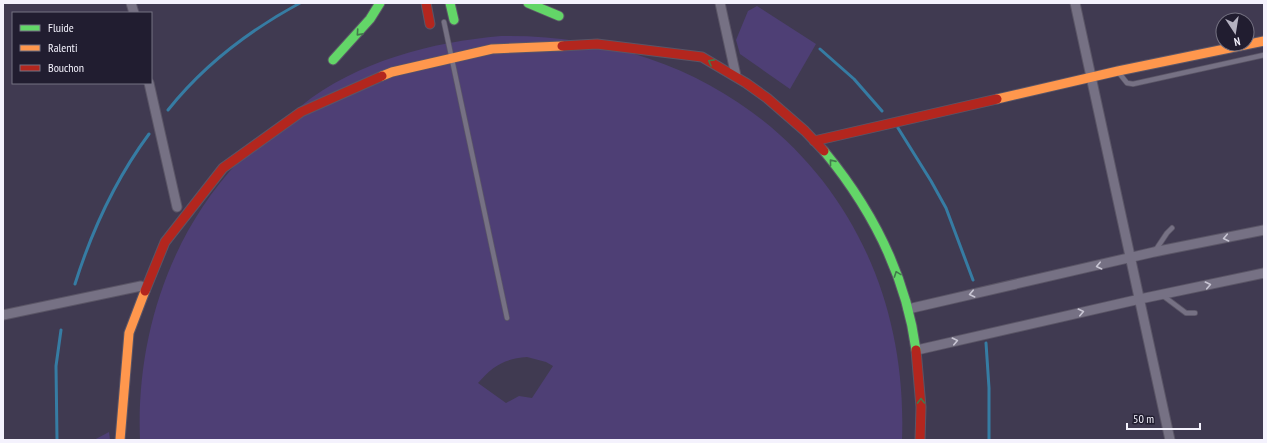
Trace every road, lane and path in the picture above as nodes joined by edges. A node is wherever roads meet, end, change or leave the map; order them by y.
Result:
1 (380, 3) edge
2 (426, 3) edge
3 (450, 3) edge
4 (528, 3) edge
5 (720, 3) edge
6 (1075, 3) edge
7 (529, 14) dead end
8 (444, 22) junction
9 (430, 24) junction
10 (418, 28) dead end
11 (1264, 41) edge
12 (673, 44) dead end
13 (357, 49) dead end
14 (1264, 55) edge
15 (1118, 71) junction
16 (736, 76) junction
17 (1091, 78) junction
18 (149, 84) edge
19 (814, 141) junction
20 (185, 195) dead end
21 (174, 213) junction
22 (1172, 228) dead end
23 (1264, 230) edge
24 (1154, 252) junction
25 (1131, 258) junction
26 (1264, 273) edge
27 (140, 286) junction
28 (1162, 295) junction
29 (1140, 299) junction
30 (908, 309) junction
31 (1195, 313) dead end
32 (3, 315) edge
33 (508, 318) dead end
34 (917, 350) junction
35 (120, 440) edge
36 (920, 440) edge
37 (1170, 440) edge

1 -> 13 main road
2 - 9 main road
3 - 8 main road
4 - 7 main road
5 - 16 street
6 - 17 street
8 - 9 main road
8 - 33 lane
9 - 10 main road
11 - 15 main road
16 -> 12 main road
14 - 15 lane
15 - 17 main road
16 - 19 main road
17 - 19 main road
17 - 25 street
18 - 21 street
30 -> 19 main road
20 - 21 main road
21 - 27 main road
22 - 24 lane
23 -> 24 street
24 - 25 street
25 - 29 street
25 -> 30 street
28 -> 26 street
27 - 32 street
27 - 35 main road
28 - 29 street
28 - 31 lane
34 -> 29 street
29 - 37 street
30 - 34 main road
36 -> 34 main road

